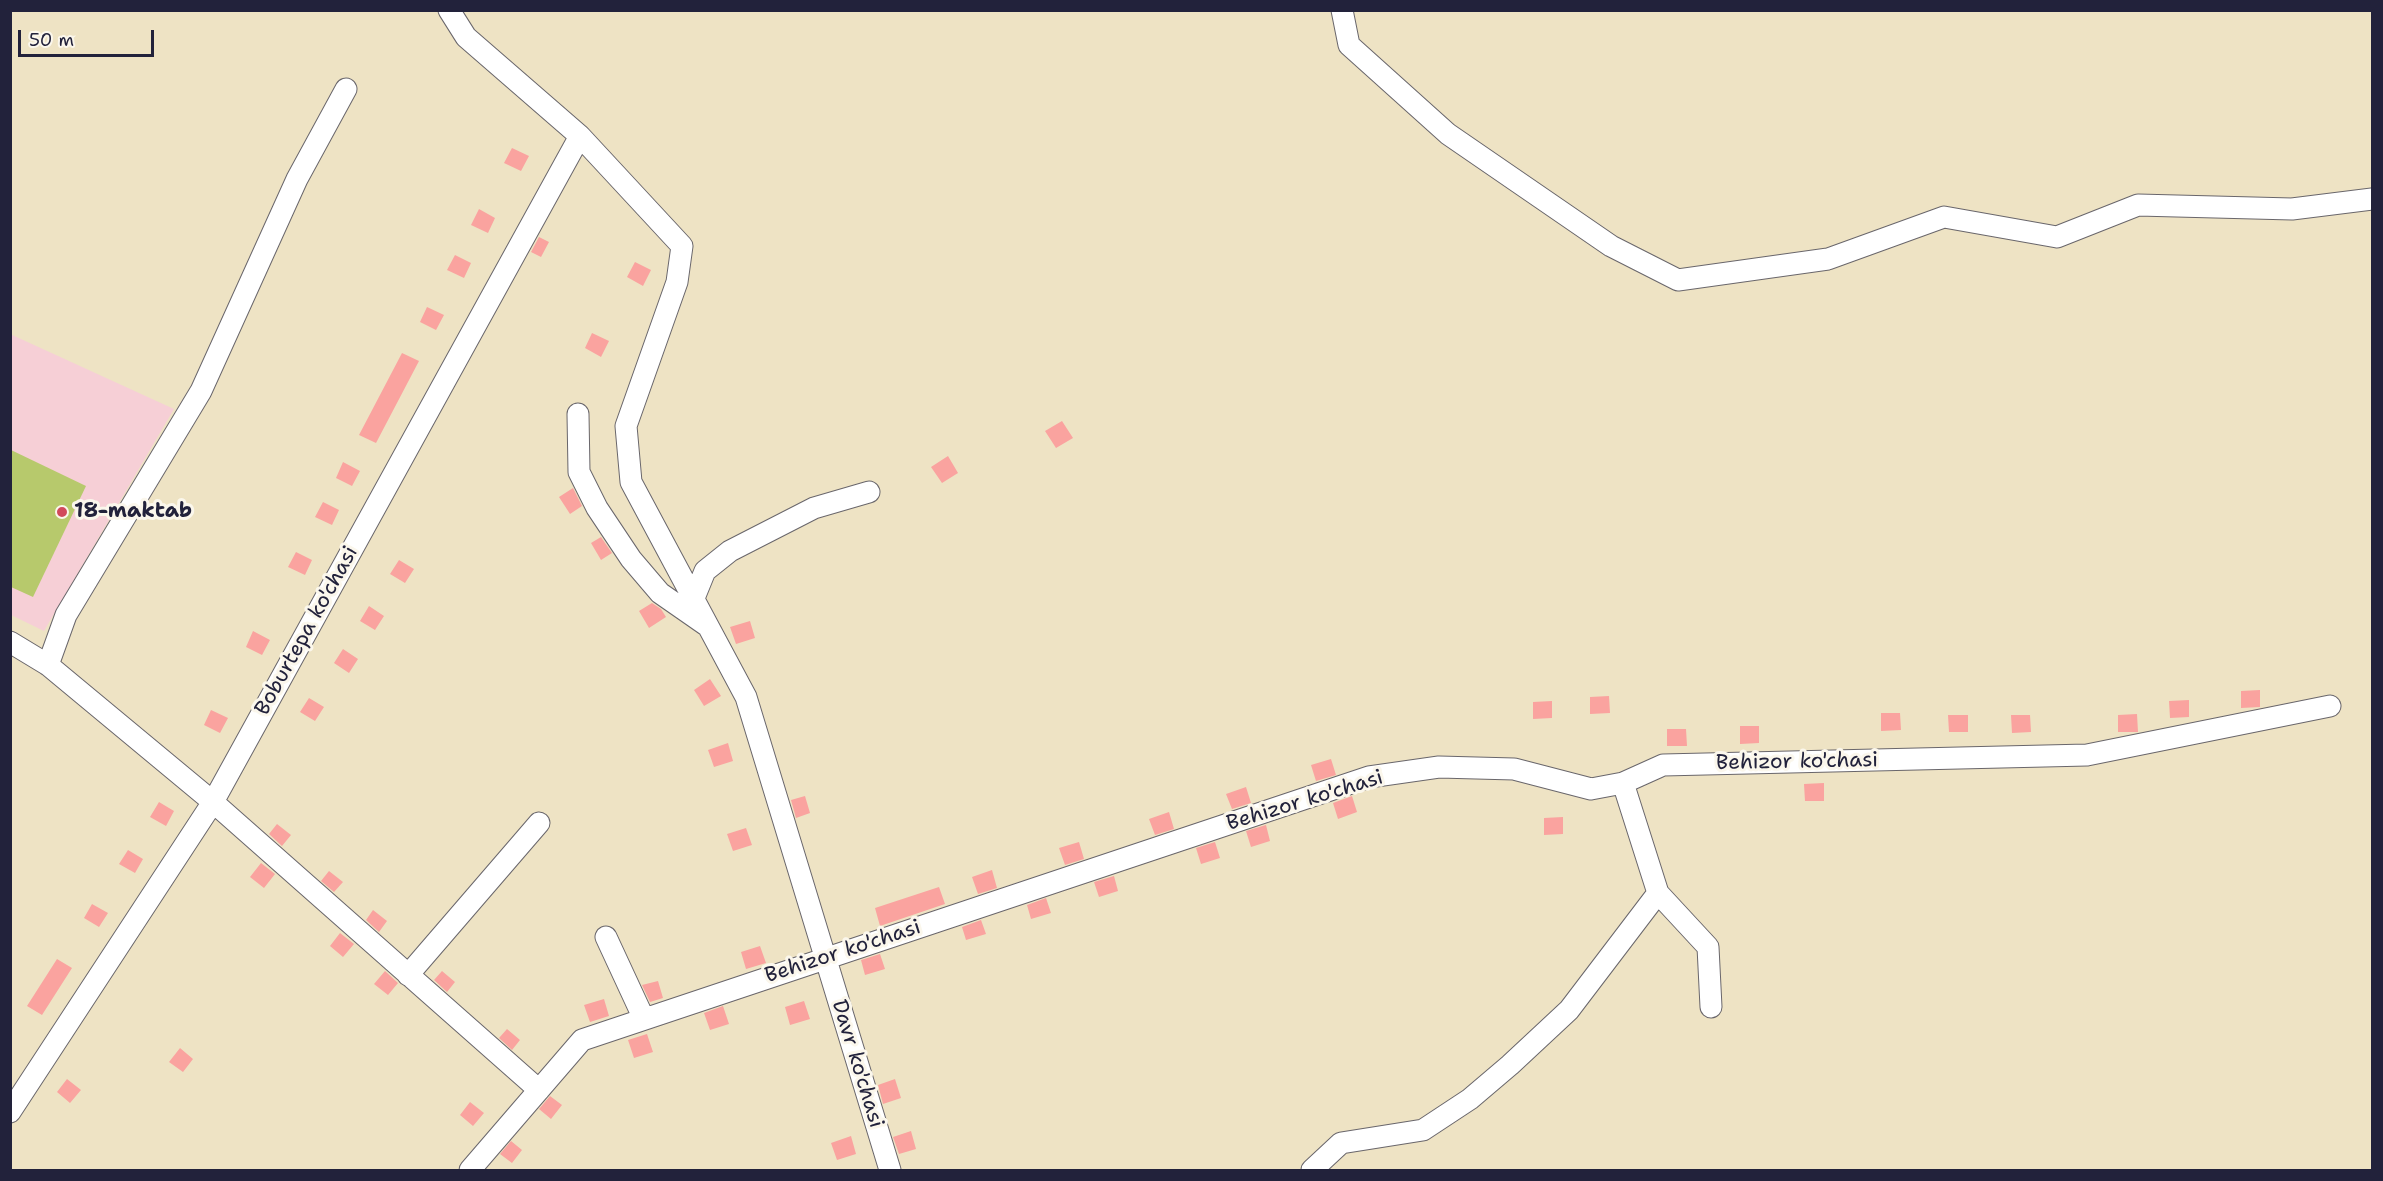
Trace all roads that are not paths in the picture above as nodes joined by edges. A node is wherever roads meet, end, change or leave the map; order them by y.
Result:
1 (449, 10) edge
2 (1342, 10) edge
3 (346, 89) dead end
4 (580, 136) junction
5 (2373, 199) edge
6 (578, 414) dead end
7 (869, 492) dead end
8 (694, 598) junction
9 (709, 627) junction
10 (10, 642) edge
11 (48, 665) junction
12 (2330, 706) dead end
13 (1623, 783) junction
14 (213, 802) junction
15 (539, 823) dead end
16 (1658, 893) junction
17 (606, 937) dead end
18 (824, 958) junction
19 (408, 975) junction
20 (1711, 1007) dead end
21 (644, 1019) junction
22 (539, 1090) junction
23 (10, 1112) edge
24 (470, 1170) edge
25 (890, 1170) edge
26 (1312, 1170) edge

1 - 4 street
2 - 5 street
3 - 11 street
4 - 8 street, Davr ko'chasi
4 - 14 street, Boburtepa ko'chasi
6 - 9 street
7 - 8 street
8 - 9 street, Davr ko'chasi
9 - 18 street, Davr ko'chasi
10 - 11 street
11 - 14 street
12 - 13 street, Behizor ko'chasi
13 - 16 street
13 - 18 street, Behizor ko'chasi
14 - 19 street
14 - 23 street, Boburtepa ko'chasi
15 - 19 street
16 - 20 street
16 - 26 street
17 - 21 street
18 - 21 street, Behizor ko'chasi
18 - 25 street, Davr ko'chasi
19 - 22 street
21 - 22 street, Behizor ko'chasi
22 - 24 street, Behizor ko'chasi

